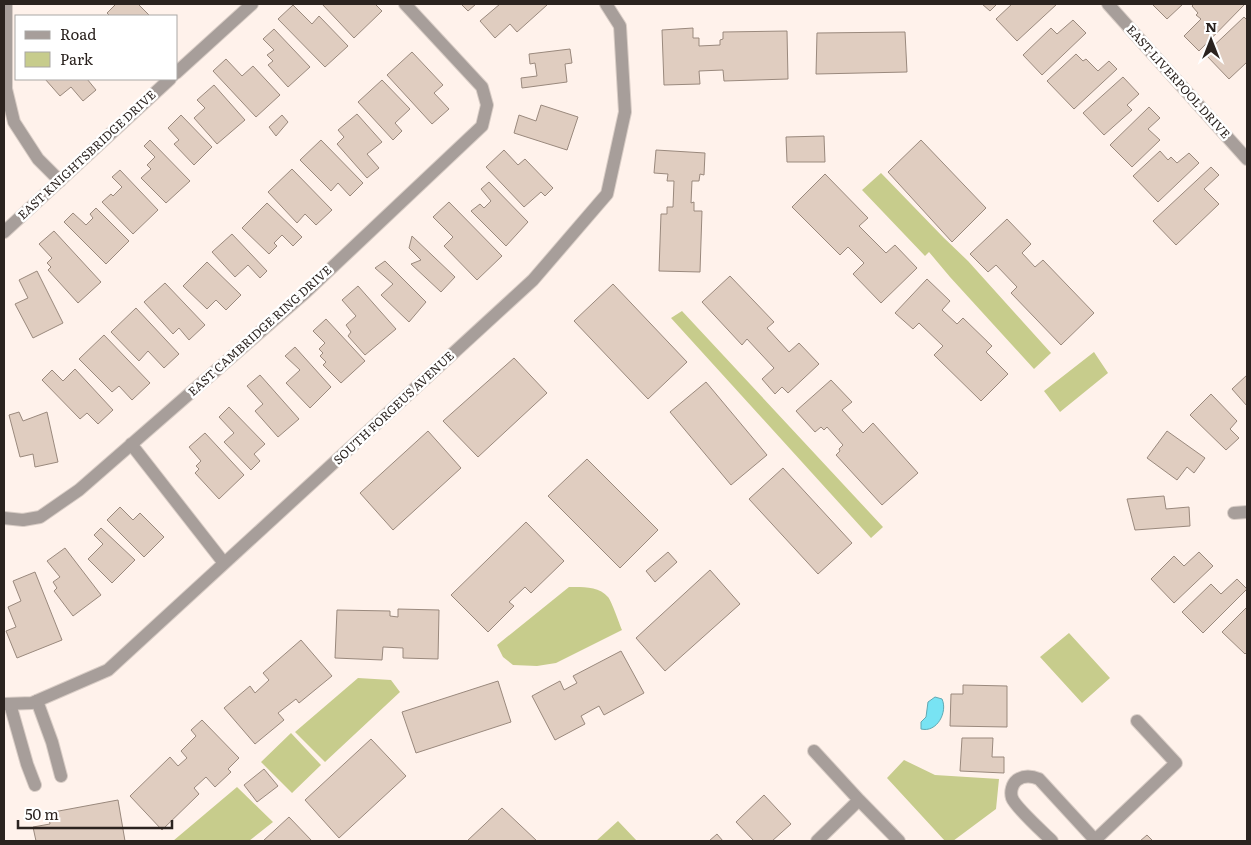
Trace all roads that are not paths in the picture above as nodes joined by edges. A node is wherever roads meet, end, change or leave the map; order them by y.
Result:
1 (6, 4) edge
2 (252, 4) edge
3 (404, 4) edge
4 (606, 4) edge
5 (1108, 4) edge
6 (178, 71) edge
7 (169, 80) edge
8 (1247, 160) edge
9 (60, 180) junction
10 (4, 232) edge
11 (131, 444) junction
12 (1247, 512) edge
13 (1234, 513) dead end
14 (4, 518) edge
15 (224, 563) junction
16 (38, 701) junction
17 (7, 704) edge
18 (1137, 721) dead end
19 (814, 751) dead end
20 (61, 776) dead end
21 (35, 785) dead end
22 (859, 800) junction
23 (817, 841) edge
24 (899, 841) edge
25 (1052, 841) edge
26 (1095, 841) edge

1 - 9 street
2 - 6 street
3 - 11 street, EAST CAMBRIDGE RING DRIVE
4 - 15 street, SOUTH FORGEUS AVENUE
5 - 8 street, EAST LIVERPOOL DRIVE
7 - 9 street, EAST KNIGHTSBRIDGE DRIVE
9 - 10 street, EAST KNIGHTSBRIDGE DRIVE
11 - 14 street, EAST CAMBRIDGE RING DRIVE
11 - 15 street
12 - 13 street
15 - 16 street, SOUTH FORGEUS AVENUE
16 - 17 street, SOUTH FORGEUS AVENUE
16 - 20 street
17 - 21 street
18 - 26 street
19 - 22 street
22 - 23 street
22 - 24 street
25 - 26 street

